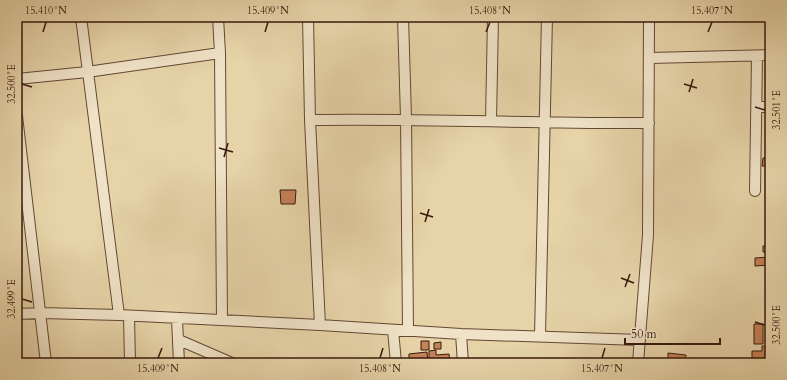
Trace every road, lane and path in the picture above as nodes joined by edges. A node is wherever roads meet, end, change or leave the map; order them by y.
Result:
1 (81, 17) edge
2 (218, 17) edge
3 (308, 17) edge
4 (403, 17) edge
5 (493, 17) edge
6 (547, 17) edge
7 (649, 17) edge
8 (220, 53) junction
9 (770, 55) edge
10 (758, 56) junction
11 (649, 58) junction
12 (87, 72) junction
13 (17, 79) edge
14 (758, 107) junction
15 (770, 107) edge
16 (17, 116) edge
17 (406, 118) junction
18 (310, 120) junction
19 (491, 121) junction
20 (649, 123) junction
21 (545, 124) junction
22 (755, 191) dead end
23 (41, 313) junction
24 (17, 314) edge
25 (124, 316) junction
26 (177, 319) junction
27 (222, 320) junction
28 (320, 325) junction
29 (393, 330) junction
30 (408, 330) junction
31 (461, 334) junction
32 (540, 336) junction
33 (179, 340) junction
34 (640, 340) junction
35 (46, 363) edge
36 (130, 363) edge
37 (179, 363) edge
38 (232, 363) edge
39 (396, 363) edge
40 (462, 363) edge
41 (638, 363) edge

1 - 12 street
2 - 8 street
3 - 18 street
4 - 17 street
5 - 19 street
6 - 21 street
7 - 11 street
8 - 12 street
8 - 27 street
9 - 10 street
10 - 11 street
10 - 14 street
11 - 20 street
12 - 13 street
12 - 25 street
14 - 15 street
14 - 22 street
16 - 23 street
17 - 18 street
17 - 19 street
17 - 30 street
18 - 28 street
19 - 21 street
20 - 21 street
20 - 34 street
21 - 32 street
23 - 24 street
23 - 25 street
23 - 35 street
25 - 26 street
25 - 36 street
26 - 27 street
26 - 33 street
27 - 28 street
28 - 29 street
29 - 30 street
29 - 39 street
30 - 31 street
31 - 32 street
31 - 40 street
32 - 34 street
33 - 37 street
33 - 38 street
34 - 41 street

